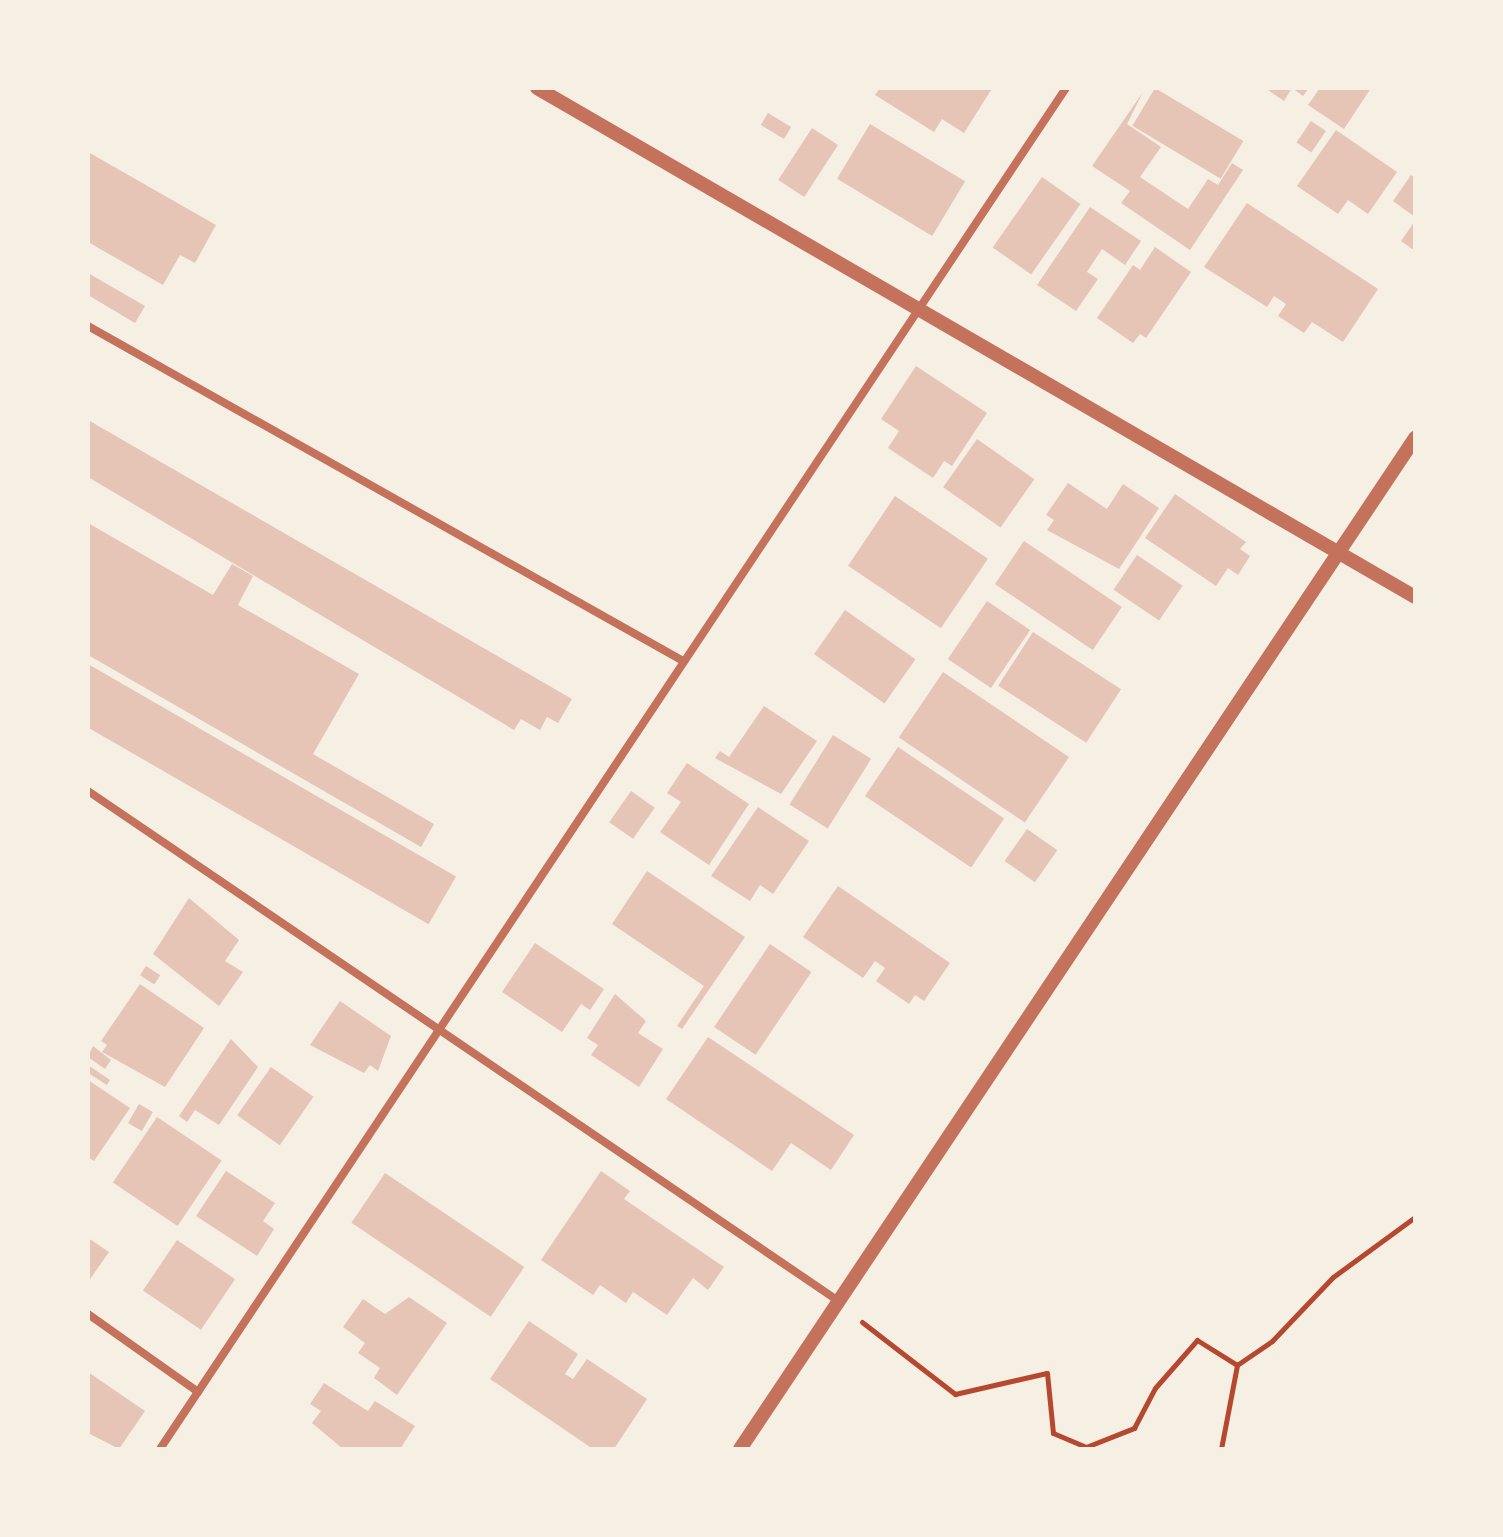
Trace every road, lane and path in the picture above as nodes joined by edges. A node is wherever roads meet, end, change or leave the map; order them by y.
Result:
1 (537, 88) edge
2 (1066, 88) edge
3 (923, 305) junction
4 (88, 326) edge
5 (1415, 438) edge
6 (1340, 551) junction
7 (1415, 597) edge
8 (683, 661) junction
9 (88, 791) edge
10 (438, 1025) junction
11 (1415, 1217) edge
12 (837, 1300) junction
13 (88, 1314) edge
14 (1237, 1365) junction
15 (198, 1392) junction
16 (160, 1449) edge
17 (740, 1449) edge
18 (1221, 1449) edge

1 - 3 street
2 - 3 street
3 - 6 street
3 - 8 street
4 - 8 street
5 - 6 street
6 - 7 street
6 - 12 street
8 - 10 street
9 - 10 street
10 - 12 street
10 - 15 street
11 - 14 path
12 - 14 path
12 - 17 street
13 - 15 street
14 - 18 path
15 - 16 street

